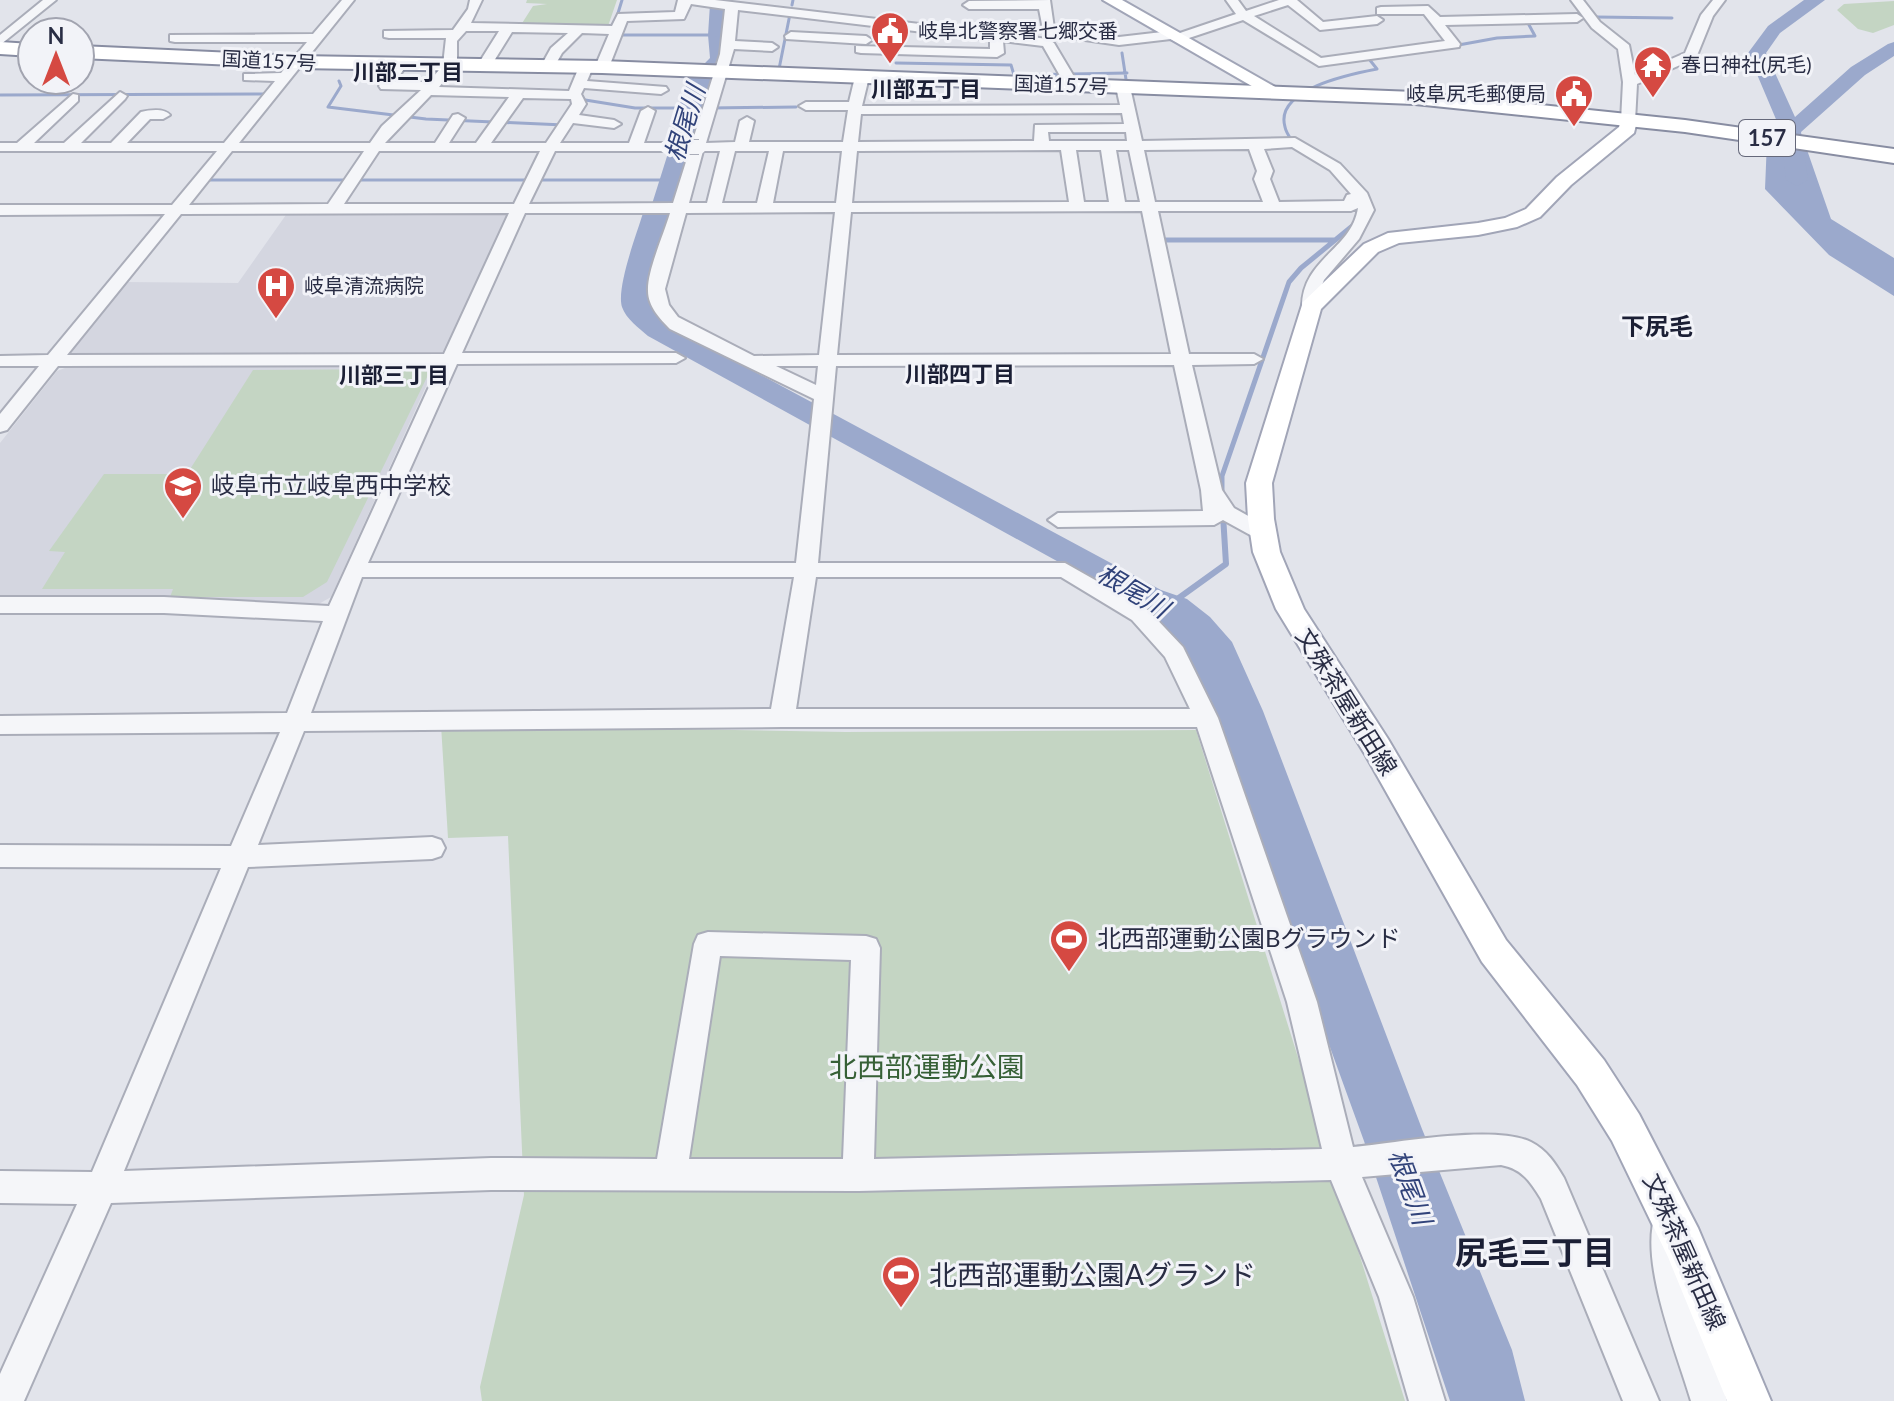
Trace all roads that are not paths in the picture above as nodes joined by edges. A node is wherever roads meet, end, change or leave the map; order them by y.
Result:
1 (50, 0) edge
2 (348, 0) edge
3 (476, 0) edge
4 (629, 0) edge
5 (686, 0) edge
6 (1232, 0) edge
7 (1290, 0) edge
8 (1577, 0) edge
9 (1719, 0) edge
10 (1044, 2) edge
11 (1120, 2) edge
12 (732, 5) junction
13 (969, 5) dead end
14 (1540, 5) dead end
15 (875, 14) junction
16 (1242, 14) junction
17 (1577, 18) junction
18 (620, 24) junction
19 (1434, 25) junction
20 (1596, 25) junction
21 (507, 29) junction
22 (459, 30) junction
23 (578, 30) junction
24 (389, 34) dead end
25 (791, 36) dead end
26 (1174, 36) junction
27 (996, 37) junction
28 (1370, 37) dead end
29 (175, 38) dead end
30 (315, 38) junction
31 (0, 41) edge
32 (728, 41) junction
33 (770, 43) dead end
34 (863, 44) junction
35 (1324, 47) dead end
36 (1296, 50) junction
37 (96, 53) edge
38 (1021, 54) dead end
39 (1055, 54) junction
40 (1389, 54) junction
41 (399, 66) junction
42 (450, 66) junction
43 (484, 66) junction
44 (540, 66) junction
45 (290, 70) junction
46 (710, 71) junction
47 (249, 77) dead end
48 (859, 77) junction
49 (1630, 82) junction
50 (1072, 85) junction
51 (582, 86) junction
52 (1126, 87) junction
53 (430, 88) junction
54 (661, 90) dead end
55 (1275, 92) junction
56 (516, 93) junction
57 (62, 104) dead end
58 (806, 106) dead end
59 (855, 108) junction
60 (1127, 109) junction
61 (1087, 110) junction
62 (648, 111) dead end
63 (146, 115) junction
64 (163, 115) dead end
65 (458, 118) dead end
66 (747, 121) dead end
67 (1634, 121) junction
68 (614, 124) dead end
69 (1090, 128) junction
70 (1132, 128) junction
71 (1042, 145) junction
72 (1068, 145) junction
73 (1108, 145) junction
74 (1135, 145) junction
75 (1255, 145) junction
76 (69, 146) junction
77 (735, 146) junction
78 (777, 146) junction
79 (850, 146) junction
80 (0, 147) edge
81 (21, 147) junction
82 (118, 147) junction
83 (230, 147) junction
84 (374, 147) junction
85 (439, 147) junction
86 (481, 147) junction
87 (550, 147) junction
88 (635, 147) junction
89 (1894, 156) edge
90 (103, 166) dead end
91 (1362, 196) junction
92 (1077, 207) junction
93 (1118, 207) junction
94 (1148, 207) junction
95 (1273, 207) junction
96 (519, 209) junction
97 (676, 209) junction
98 (713, 209) junction
99 (764, 209) junction
100 (845, 209) junction
101 (0, 210) edge
102 (180, 210) junction
103 (332, 210) junction
104 (1311, 307) junction
105 (676, 358) dead end
106 (1183, 359) junction
107 (1254, 359) dead end
108 (0, 361) edge
109 (53, 361) junction
110 (450, 361) junction
111 (750, 361) junction
112 (829, 361) junction
113 (824, 400) junction
114 (0, 426) edge
115 (1207, 478) junction
116 (1058, 520) dead end
117 (1261, 532) junction
118 (354, 570) junction
119 (806, 571) junction
120 (0, 605) edge
121 (339, 614) junction
122 (782, 718) junction
123 (1206, 718) junction
124 (295, 724) junction
125 (0, 725) edge
126 (432, 848) dead end
127 (0, 856) edge
128 (238, 857) junction
129 (1341, 1164) junction
130 (670, 1175) junction
131 (858, 1175) junction
132 (0, 1187) edge
133 (101, 1188) junction
134 (1668, 1213) junction
135 (6, 1401) edge
136 (1427, 1401) edge
137 (1641, 1401) edge
138 (1709, 1401) edge
139 (1749, 1401) edge

1 - 31 street
2 - 30 street
3 - 22 street
4 - 18 street
5 - 12 street
5 - 18 street
6 - 16 street
7 - 16 street
7 - 19 street
8 - 20 street
9 - 49 street
10 - 13 street
10 - 26 street
11 - 26 main road
12 - 15 street
12 - 32 street
14 - 17 street
15 - 27 street
15 - 34 street
16 - 26 street
16 - 36 street
17 - 19 street
17 - 20 street
18 - 23 street
18 - 51 street
19 - 40 street
20 - 49 street
21 - 22 street
21 - 23 street
21 - 43 street
22 - 24 street
22 - 42 street
23 - 44 street
25 - 34 street
26 - 55 main road
27 - 34 street
27 - 39 street
28 - 40 street
29 - 30 street
30 - 45 street
32 - 33 street
32 - 46 street
34 - 48 street
35 - 36 street
36 - 40 street
37 - 45 highway, 国道157号 / 157
38 - 39 street
39 - 50 street
41 - 42 highway, 国道157号 / 157
41 - 45 highway, 国道157号 / 157
41 - 53 street
42 - 43 highway, 国道157号 / 157
42 - 53 street
43 - 44 highway, 国道157号 / 157
44 - 51 highway, 国道157号 / 157
44 - 56 street
45 - 47 street
45 - 83 street
46 - 48 highway, 国道157号 / 157
46 - 51 highway, 国道157号 / 157
46 - 97 street
48 - 50 highway, 国道157号 / 157
48 - 59 street
49 - 67 street
50 - 52 highway, 国道157号 / 157
51 - 54 street
51 - 56 street
51 - 68 street
51 - 87 street
52 - 55 highway, 国道157号 / 157
52 - 60 street
53 - 56 street
53 - 84 street
55 - 67 highway, 国道157号 / 157
56 - 86 street
57 - 81 street
58 - 59 street
59 - 61 street
59 - 79 street
60 - 61 street
60 - 70 street
61 - 69 street
62 - 88 street
63 - 64 street
63 - 76 street
63 - 82 street
65 - 85 street
66 - 77 street
67 - 89 highway, 国道157号 / 157
67 - 104 main road, 文殊茶屋新田線
69 - 70 street
69 - 71 street
70 - 74 street
71 - 72 street
71 - 79 street
72 - 73 street
72 - 92 street
73 - 74 street
73 - 93 street
74 - 75 street
74 - 94 street
75 - 91 street
75 - 95 street
76 - 81 street
76 - 82 street
77 - 78 street
77 - 88 street, bridge
77 - 98 street
78 - 79 street
78 - 99 street
79 - 100 street
80 - 81 street
82 - 83 street
82 - 90 street
83 - 84 street
83 - 102 street
84 - 85 street
84 - 103 street
85 - 86 street
86 - 87 street
87 - 88 street
87 - 96 street
91 - 95 street
91 - 104 street
92 - 93 street
92 - 100 street
93 - 94 street
94 - 95 street
94 - 106 street
96 - 97 street
96 - 103 street
96 - 110 street
97 - 98 street
97 - 111 street
98 - 99 street
99 - 100 street
100 - 112 street
101 - 102 street
102 - 103 street
102 - 109 street
104 - 117 main road, 文殊茶屋新田線
105 - 110 street
106 - 107 street
106 - 112 street
106 - 115 street
108 - 109 street
109 - 110 street
109 - 114 street
110 - 118 street
111 - 112 street
111 - 113 street
112 - 113 street
113 - 119 street
115 - 116 street
115 - 117 street
117 - 134 main road, 文殊茶屋新田線
118 - 119 street
118 - 121 street
119 - 122 street
119 - 123 street
120 - 121 street
121 - 124 street
122 - 123 street
122 - 124 street
123 - 129 street
124 - 125 street
124 - 128 street
126 - 128 street
127 - 128 street
128 - 133 street
129 - 131 street
129 - 136 street
129 - 137 street
130 - 131 street
130 - 131 street
130 - 133 street
132 - 133 street
133 - 135 street
134 - 138 street
134 - 139 main road, 文殊茶屋新田線

